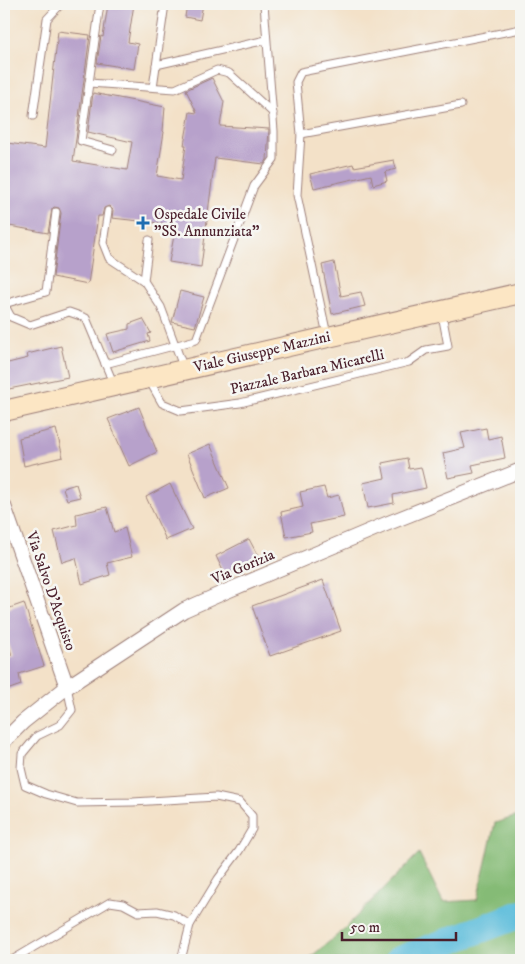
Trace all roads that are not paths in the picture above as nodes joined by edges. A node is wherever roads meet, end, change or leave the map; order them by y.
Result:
1 (61, 4) edge
2 (100, 4) edge
3 (165, 4) edge
4 (264, 4) edge
5 (521, 29) edge
6 (266, 40) junction
7 (156, 65) junction
8 (89, 83) junction
9 (153, 87) junction
10 (462, 105) dead end
11 (273, 113) junction
12 (33, 116) dead end
13 (301, 134) junction
14 (113, 150) dead end
15 (108, 211) dead end
16 (56, 212) dead end
17 (149, 240) dead end
18 (144, 282) junction
19 (521, 293) edge
20 (442, 311) junction
21 (327, 337) junction
22 (175, 346) junction
23 (105, 364) junction
24 (184, 370) junction
25 (148, 378) junction
26 (114, 386) junction
27 (4, 411) edge
28 (521, 470) edge
29 (4, 506) edge
30 (67, 687) junction
31 (4, 741) edge
32 (190, 925) junction
33 (12, 960) edge
34 (181, 960) edge

1 - 12 lane
2 - 8 lane
3 - 7 lane
4 - 6 lane
5 - 13 lane
6 - 7 lane
6 - 11 lane
7 - 9 lane
8 - 9 lane
8 - 14 lane
9 - 11 lane
10 - 13 lane
11 - 22 lane
13 - 21 lane
15 - 18 lane
16 - 23 lane
17 - 18 lane
18 - 22 lane
19 - 20 main road, Viale Giuseppe Mazzini
20 - 21 main road, Viale Giuseppe Mazzini
20 - 25 lane, Piazzale Barbara Micarelli
21 - 24 main road, Viale Giuseppe Mazzini
22 - 23 lane
22 - 24 lane
23 - 26 lane
24 - 25 main road, Viale Giuseppe Mazzini
25 - 26 main road, Viale Giuseppe Mazzini
26 - 27 main road, Viale Giuseppe Mazzini
28 - 30 street, Via Gorizia
29 - 30 street, Via Salvo D'Acquisto
30 - 31 street, Via Gorizia
30 - 32 lane
32 - 33 lane
32 - 34 lane

